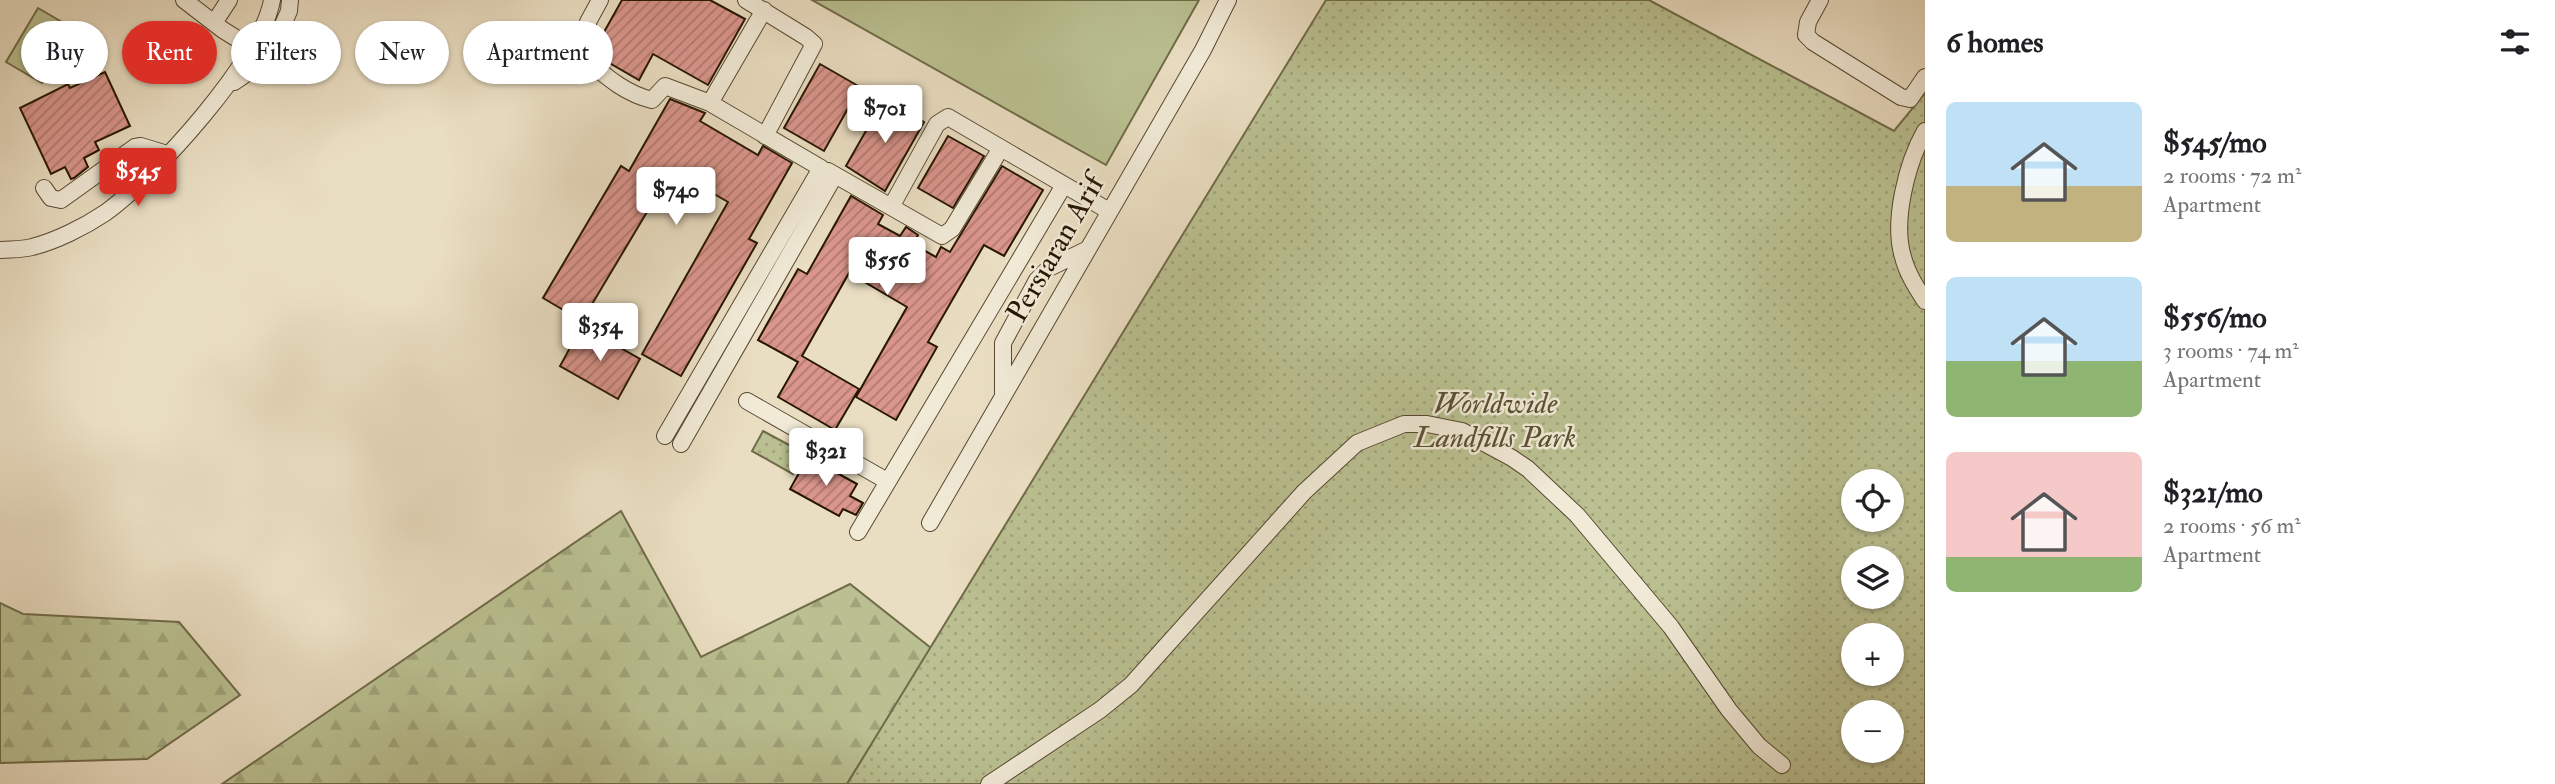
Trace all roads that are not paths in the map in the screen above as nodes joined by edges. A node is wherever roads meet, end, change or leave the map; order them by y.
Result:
1 (184, 0) edge
2 (229, 0) edge
3 (272, 0) edge
4 (290, 0) edge
5 (600, 0) edge
6 (747, 0) edge
7 (1228, 0) edge
8 (1820, 0) edge
9 (764, 10) junction
10 (211, 21) edge
11 (215, 21) edge
12 (265, 21) edge
13 (285, 21) edge
14 (1925, 77) edge
15 (231, 82) edge
16 (229, 85) joint
17 (710, 103) junction
18 (1925, 131) edge
19 (765, 136) junction
20 (1001, 148) junction
21 (167, 154) junction
22 (828, 172) junction
23 (1064, 184) junction
24 (44, 188) dead end
25 (891, 207) junction
26 (1109, 211) junction
27 (0, 250) edge
28 (1086, 250) junction
29 (1925, 300) edge
30 (1003, 395) junction
31 (747, 401) dead end
32 (665, 436) dead end
33 (681, 444) dead end
34 (887, 481) junction
35 (930, 523) dead end
36 (858, 532) dead end
37 (1782, 765) dead end
38 (989, 784) edge

1 - 10 street
2 - 11 street
3 - 12 street
4 - 13 street
5 - 17 street
6 - 9 street
7 - 26 street, Persiaran Arif
8 - 14 street
9 - 17 street
9 - 19 street
15 - 16 street
16 - 21 street
17 - 19 street
18 - 29 street
19 - 22 street
20 - 23 street
20 - 25 street
20 - 25 street
21 - 24 street
21 - 27 street
22 - 25 street
22 - 32 street
22 - 33 street
23 - 26 street
23 - 34 street
26 - 28 street, Persiaran Arif
28 - 30 street, Persiaran Arif
28 - 30 street
30 - 35 street, Persiaran Arif
31 - 34 street
34 - 36 street
37 - 38 street

